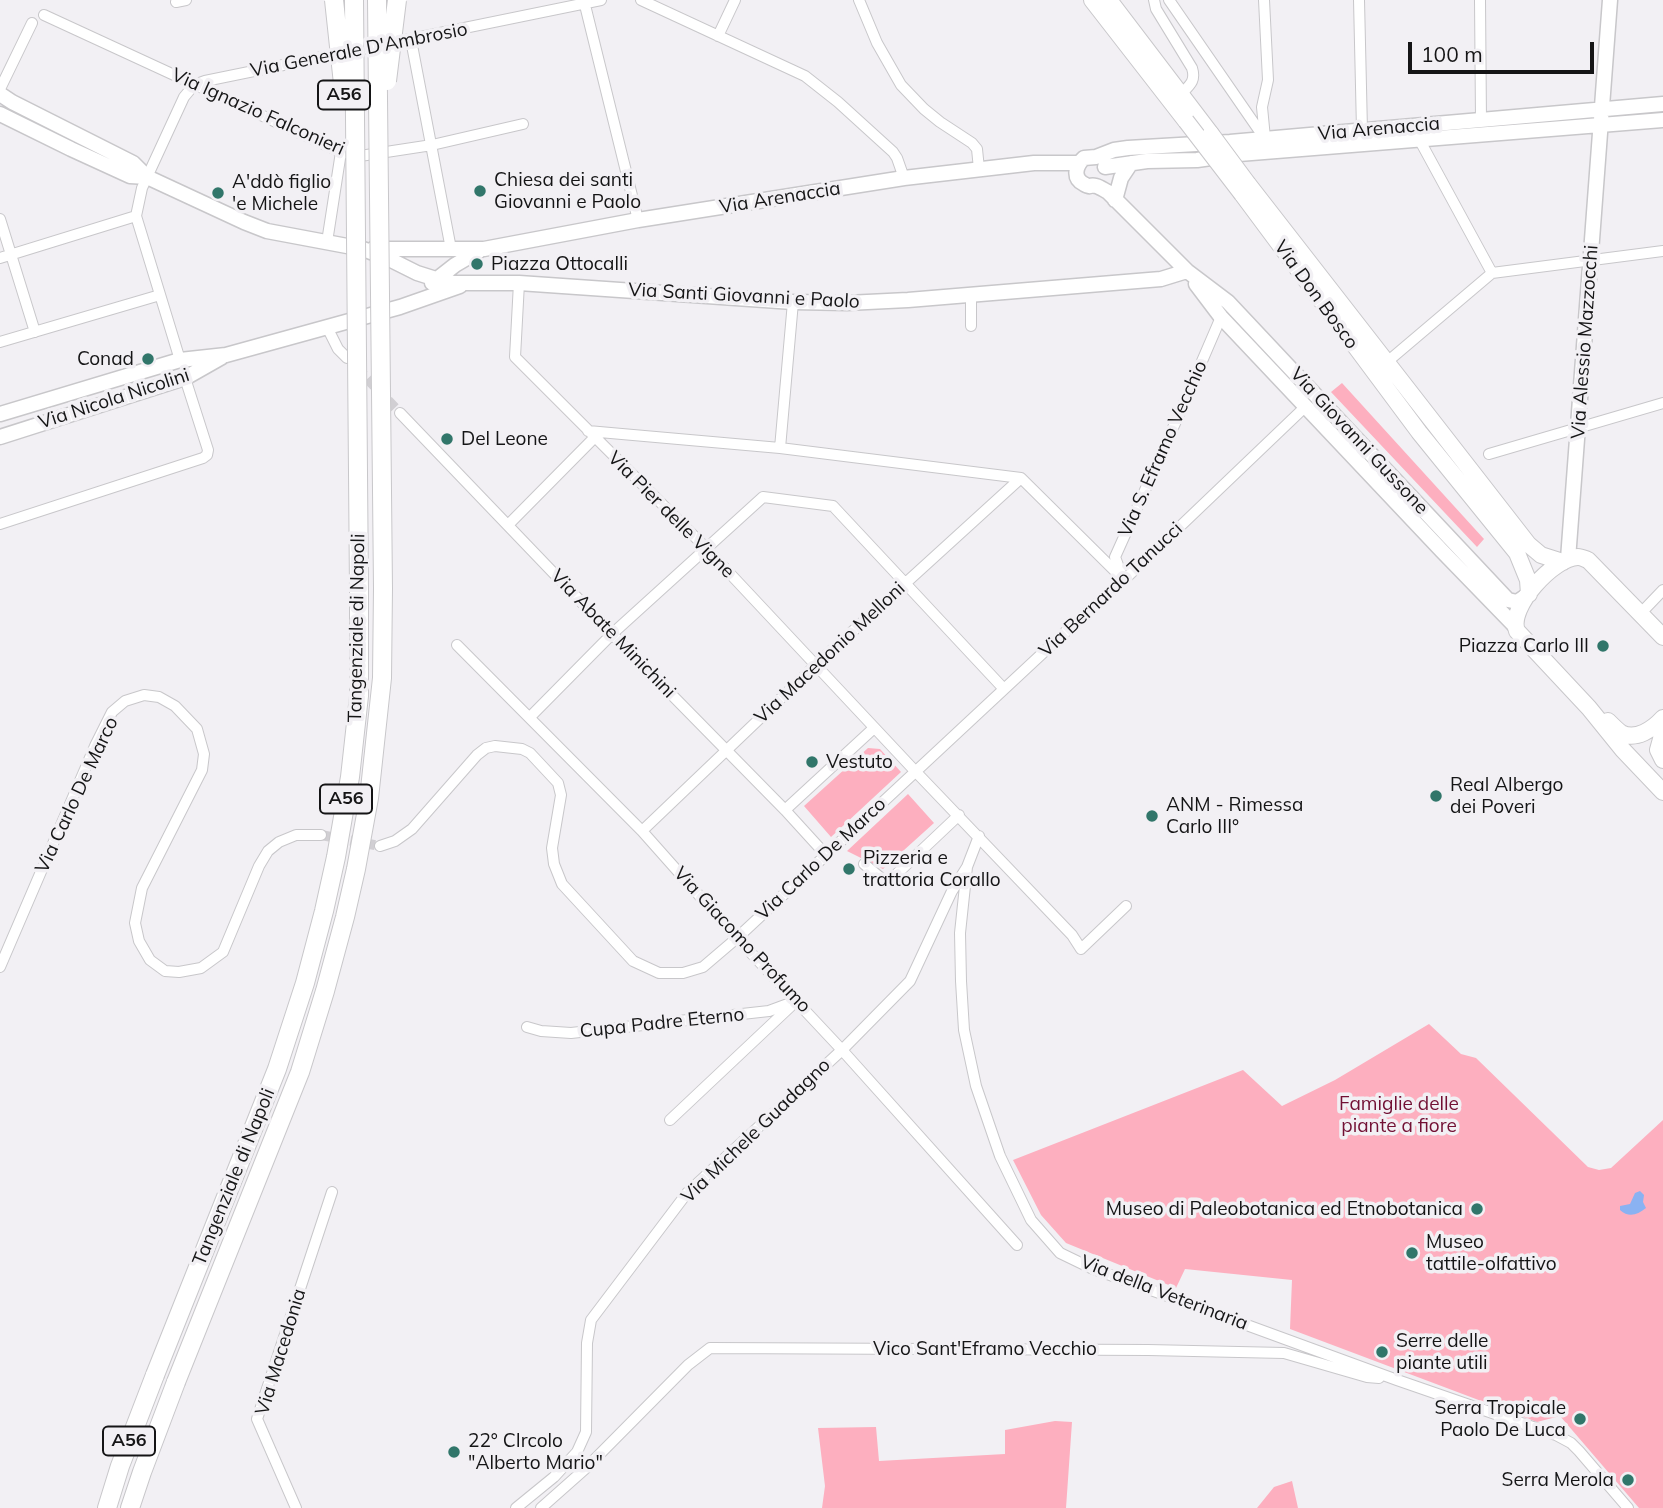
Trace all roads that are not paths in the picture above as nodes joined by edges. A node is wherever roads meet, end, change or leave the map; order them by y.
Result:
1 (334, 0) edge
2 (354, 0) edge
3 (377, 0) edge
4 (397, 0) edge
5 (601, 0) edge
6 (641, 0) edge
7 (736, 0) edge
8 (859, 0) edge
9 (1092, 0) edge
10 (1109, 0) edge
11 (1154, 0) edge
12 (1169, 0) edge
13 (1264, 0) edge
14 (1359, 0) edge
15 (1480, 0) edge
16 (1610, 0) edge
17 (585, 2) edge
18 (44, 15) dead end
19 (32, 23) dead end
20 (719, 36) junction
21 (411, 40) junction
22 (194, 85) junction
23 (0, 91) edge
24 (1176, 98) junction
25 (1663, 104) edge
26 (1602, 109) junction
27 (0, 114) edge
28 (1481, 120) junction
29 (1663, 120) edge
30 (523, 124) dead end
31 (1601, 124) junction
32 (1362, 130) junction
33 (1265, 139) junction
34 (1419, 139) junction
35 (378, 144) junction
36 (432, 145) junction
37 (341, 152) junction
38 (1078, 163) junction
39 (1131, 163) junction
40 (1102, 166) junction
41 (979, 169) junction
42 (147, 177) junction
43 (904, 178) junction
44 (1245, 189) junction
45 (354, 190) junction
46 (1106, 192) junction
47 (136, 216) junction
48 (0, 219) edge
49 (638, 220) junction
50 (327, 242) junction
51 (363, 249) junction
52 (451, 249) junction
53 (484, 249) junction
54 (1663, 251) edge
55 (11, 255) junction
56 (0, 258) edge
57 (1591, 261) junction
58 (1187, 271) junction
59 (1492, 273) junction
60 (436, 279) junction
61 (519, 283) junction
62 (467, 284) junction
63 (971, 294) junction
64 (160, 295) junction
65 (793, 302) junction
66 (408, 304) junction
67 (1221, 317) junction
68 (971, 326) dead end
69 (327, 327) junction
70 (35, 332) junction
71 (0, 342) edge
72 (226, 355) junction
73 (347, 358) tunnel mouth
74 (180, 360) junction
75 (1387, 362) junction
76 (186, 377) junction
77 (1317, 396) junction
78 (1663, 403) edge
79 (1305, 407) junction
80 (400, 413) tunnel mouth
81 (0, 414) edge
82 (1579, 428) junction
83 (591, 434) junction
84 (0, 436) edge
85 (780, 448) junction
86 (1489, 454) dead end
87 (1021, 478) junction
88 (0, 524) edge
89 (508, 525) junction
90 (706, 548) junction
91 (1566, 561) junction
92 (1124, 580) junction
93 (905, 582) junction
94 (1663, 590) edge
95 (1529, 594) junction
96 (1640, 614) junction
97 (1515, 626) junction
98 (612, 634) junction
99 (1663, 637) edge
100 (457, 645) dead end
101 (815, 666) junction
102 (1004, 689) junction
103 (1589, 708) junction
104 (530, 717) junction
105 (1663, 718) edge
106 (874, 729) junction
107 (1663, 732) edge
108 (727, 751) junction
109 (1663, 760) edge
110 (915, 771) junction
111 (1663, 792) edge
112 (785, 810) junction
113 (958, 815) junction
114 (642, 831) junction
115 (321, 835) tunnel mouth
116 (979, 836) junction
117 (380, 846) tunnel mouth
118 (826, 855) junction
119 (864, 864) dead end
120 (967, 867) junction
121 (1126, 906) dead end
122 (737, 938) junction
123 (0, 967) edge
124 (796, 1001) junction
125 (527, 1027) dead end
126 (842, 1049) junction
127 (670, 1120) dead end
128 (331, 1192) dead end
129 (1017, 1245) dead end
130 (1396, 1380) junction
131 (107, 1508) edge
132 (130, 1508) edge
133 (296, 1508) edge
134 (516, 1508) edge
135 (541, 1508) edge
136 (1628, 1508) edge

1 - 45 highway, A56, bridge
2 - 45 highway, Tangenziale di Napoli, bridge
3 - 35 highway, Tangenziale di Napoli, bridge
4 - 35 highway, bridge
5 - 17 street, Via Generale D'Ambrosio
6 - 20 street
7 - 20 street
8 - 41 street
9 - 24 main road, Via Don Bosco
10 - 24 main road, Via Don Bosco
11 - 24 street
12 - 33 street
13 - 33 street
14 - 32 street
15 - 28 street
16 - 26 main road, Via Alessio Mazzocchi
17 - 21 street, Via Generale D'Ambrosio
17 - 49 street
18 - 22 street, Via Ignazio Falconieri
19 - 23 street
20 - 43 street
21 - 22 street, Via Generale D'Ambrosio
21 - 36 street
22 - 37 street, Via Ignazio Falconieri
22 - 42 street
23 - 42 main road
24 - 44 main road, Via Don Bosco, bridge
24 - 44 main road, Via Don Bosco, bridge
25 - 26 main road, Via Arenaccia
26 - 28 main road, Via Arenaccia
26 - 31 main road, Via Alessio Mazzocchi
27 - 42 main road
28 - 32 main road, Via Arenaccia
29 - 31 main road, Via Arenaccia
30 - 36 street, Via Ignazio Falconieri
31 - 34 main road, Via Arenaccia
31 - 57 main road, Via Alessio Mazzocchi
32 - 33 main road, Via Arenaccia
33 - 40 main road, Via Arenaccia
34 - 39 main road, Via Arenaccia
34 - 59 street
35 - 132 highway, Tangenziale di Napoli / A56, bridge
36 - 37 street, Via Ignazio Falconieri
36 - 52 street
37 - 50 street
38 - 40 main road, Via Arenaccia
38 - 41 main road, Via Arenaccia
38 - 46 main road, Via Giovanni Gussone
39 - 40 main road, Via Arenaccia
39 - 46 main road
40 - 46 main road
41 - 43 main road, Via Arenaccia
42 - 47 street
42 - 50 main road
43 - 49 main road, Via Arenaccia
44 - 75 main road, Via Don Bosco
44 - 95 main road, Via Don Bosco
45 - 131 highway, Tangenziale di Napoli / A56, bridge
46 - 58 main road, Via Giovanni Gussone
47 - 55 street
47 - 64 street
48 - 55 street
49 - 53 main road, Via Arenaccia
50 - 51 main road
51 - 52 main road
51 - 60 main road
52 - 53 main road
53 - 60 main road, Via Nicola Nicolini
54 - 57 street
55 - 56 street
55 - 70 street
57 - 59 street
57 - 82 main road, Via Alessio Mazzocchi
58 - 63 main road, Via Santi Giovanni e Paolo
58 - 67 main road, Via Giovanni Gussone
58 - 77 main road, Via Giovanni Gussone
59 - 75 street
60 - 62 main road
60 - 66 main road, Via Nicola Nicolini
61 - 62 main road, Via Santi Giovanni e Paolo
61 - 65 main road, Via Santi Giovanni e Paolo
61 - 83 street, Via Pier delle Vigne
62 - 66 main road, Via Nicola Nicolini
63 - 65 main road, Via Santi Giovanni e Paolo
63 - 68 street
64 - 70 street
64 - 74 street
65 - 85 street
66 - 69 main road, Via Nicola Nicolini
67 - 79 main road, Via Giovanni Gussone
67 - 92 street, Via S. Eframo Vecchio
69 - 72 main road, Via Nicola Nicolini
69 - 73 street
70 - 71 street
72 - 74 main road, Via Nicola Nicolini
72 - 76 main road, Via Nicola Nicolini
74 - 76 main road
74 - 81 main road, Via Nicola Nicolini
75 - 91 main road, Via Don Bosco
76 - 84 main road, Via Nicola Nicolini
76 - 88 street
77 - 79 main road
77 - 95 main road, Via Giovanni Gussone
78 - 82 street
79 - 92 street, Via Bernardo Tanucci
79 - 97 main road, Via Giovanni Gussone
80 - 89 street, Via Abate Minichini
82 - 86 street
82 - 91 main road, Via Alessio Mazzocchi
83 - 85 street
83 - 89 street
83 - 90 street, Via Pier delle Vigne
85 - 87 street
87 - 92 street
87 - 93 street, Via Macedonio Melloni
89 - 98 street, Via Abate Minichini
90 - 93 street
90 - 98 street
90 - 101 street, Via Pier delle Vigne
91 - 95 main road
91 - 96 main road
92 - 102 street, Via Bernardo Tanucci
93 - 101 street, Via Macedonio Melloni
93 - 102 street
94 - 96 street
95 - 97 main road
96 - 99 main road
97 - 103 main road
98 - 104 street
98 - 108 street, Via Abate Minichini
100 - 104 street, Via Giacomo Profumo
101 - 106 street, Via Pier delle Vigne
101 - 108 street, Via Macedonio Melloni
102 - 110 street, Via Bernardo Tanucci
103 - 105 main road
103 - 111 main road
104 - 114 street, Via Giacomo Profumo
106 - 110 street, Via Pier delle Vigne
106 - 112 street
107 - 109 main road
108 - 112 street, Via Abate Minichini
108 - 114 street, Via Macedonio Melloni
110 - 113 street, Via Pier delle Vigne
110 - 118 street, Via Carlo De Marco
112 - 118 street, Via Abate Minichini
113 - 116 street
113 - 119 street
114 - 122 street, Via Giacomo Profumo
115 - 123 street, Via Carlo De Marco
116 - 120 street
116 - 121 street
117 - 122 street, Via Carlo De Marco
118 - 122 street, Via Carlo De Marco
120 - 126 street, Via Michele Guadagno
120 - 130 street, Via della Veterinaria
122 - 124 street, Via Giacomo Profumo
124 - 125 street, Cupa Padre Eterno
124 - 126 street, Via Giacomo Profumo
124 - 127 street
126 - 129 street, Via Giacomo Profumo
126 - 134 street, Via Michele Guadagno
128 - 133 street, Via Macedonia
130 - 135 street, Vico Sant'Eframo Vecchio
130 - 136 street, Via della Veterinaria

